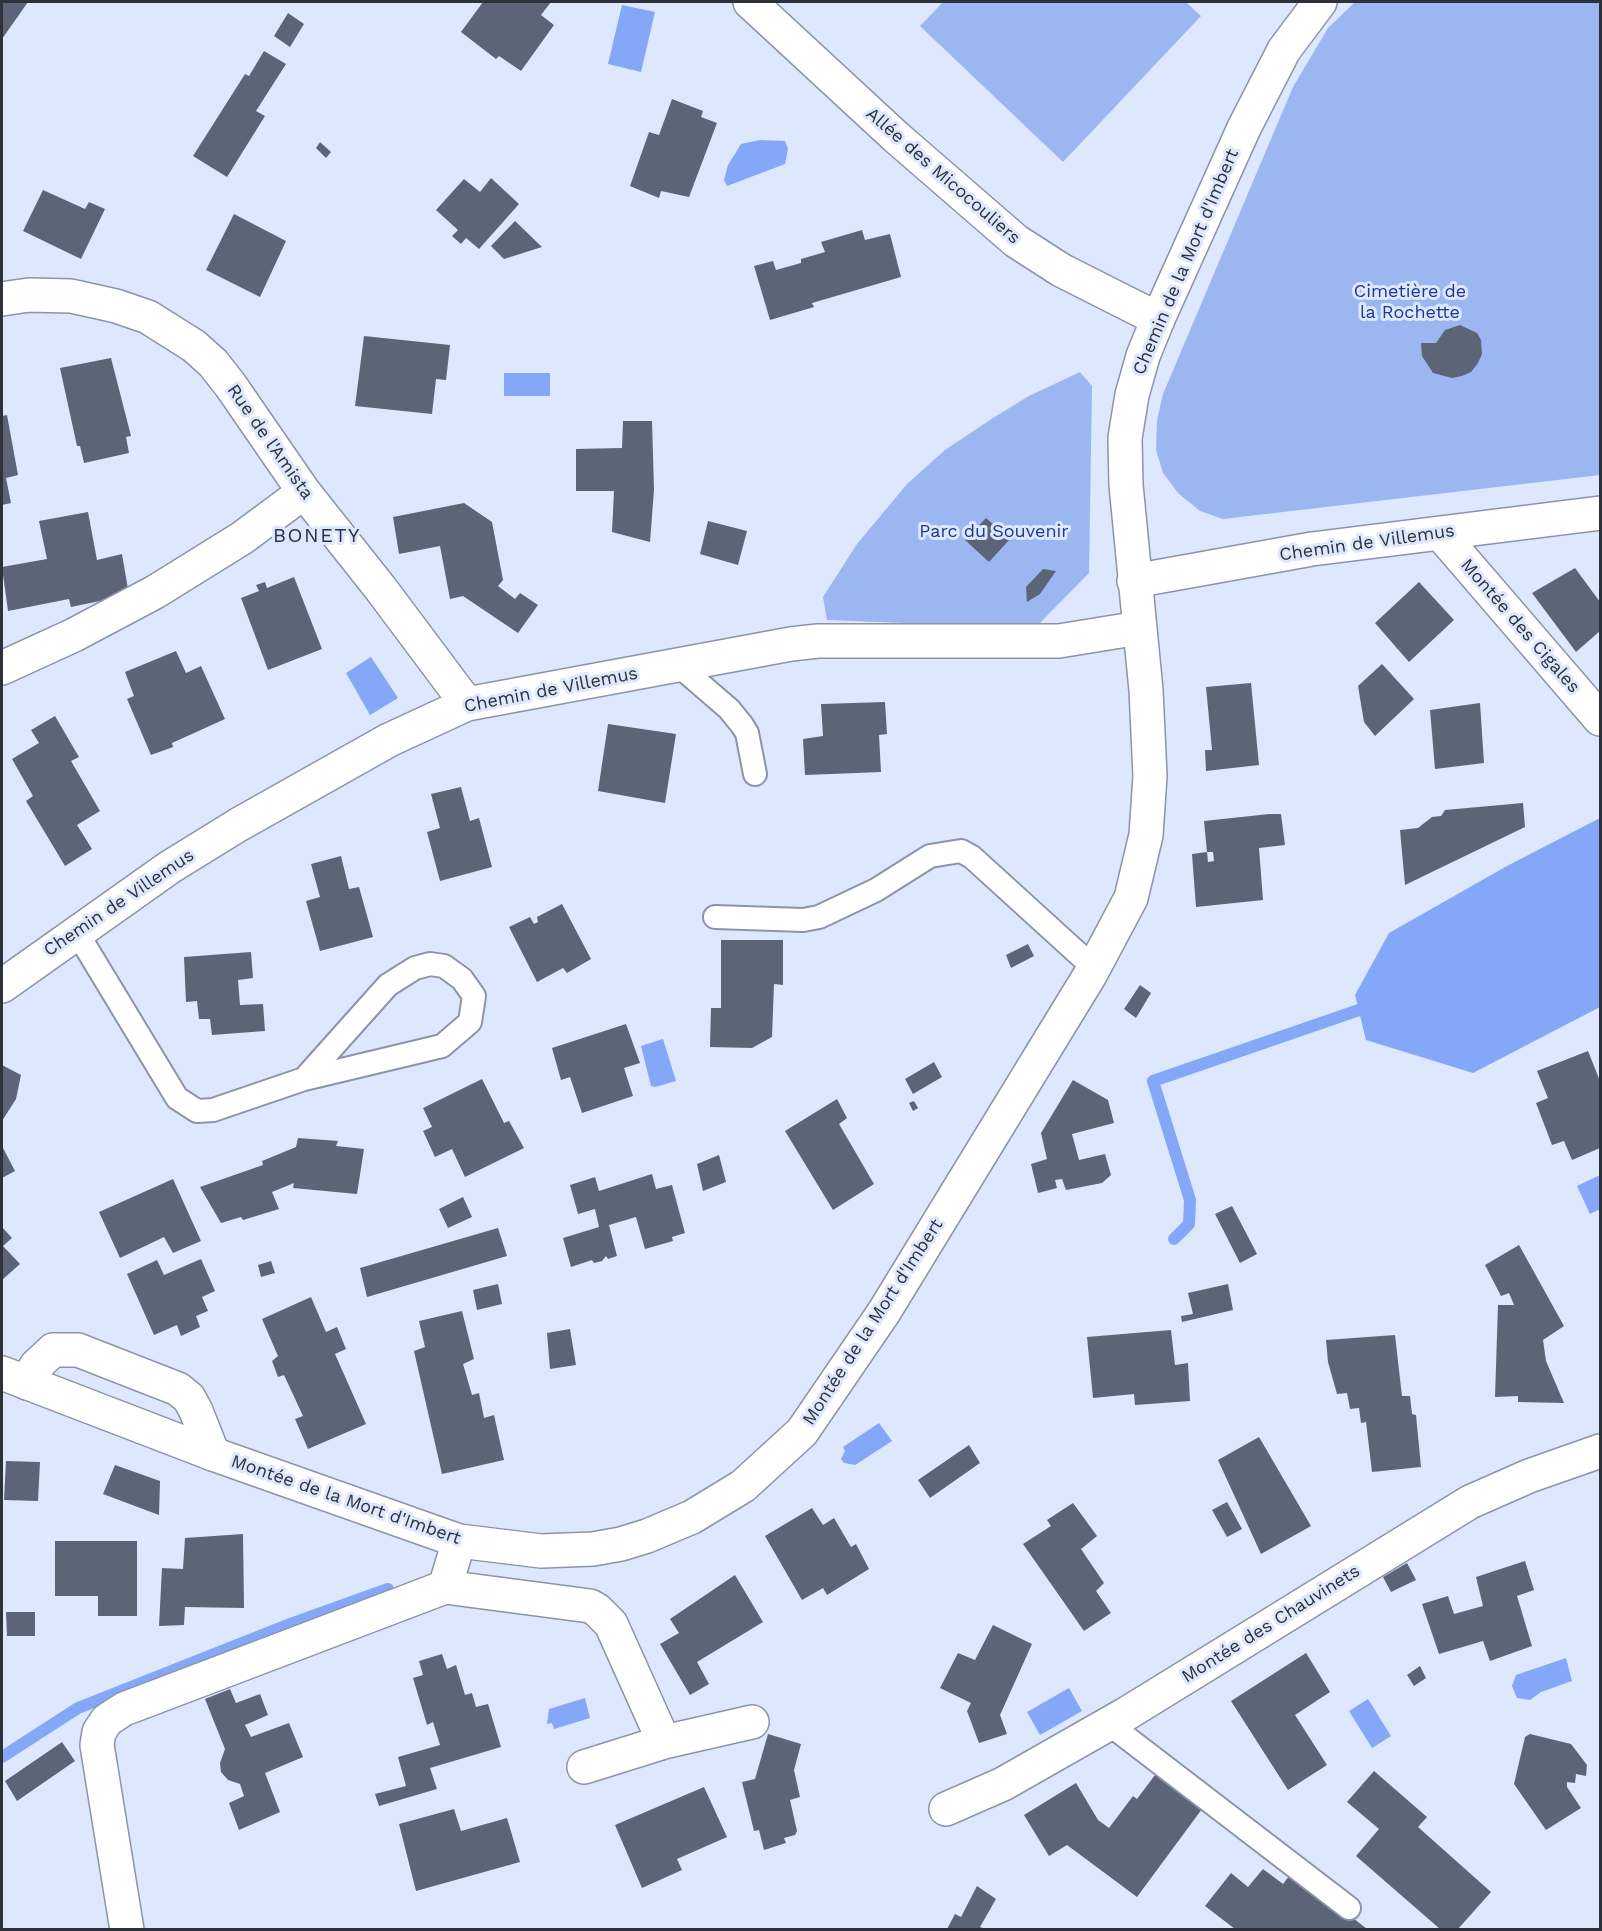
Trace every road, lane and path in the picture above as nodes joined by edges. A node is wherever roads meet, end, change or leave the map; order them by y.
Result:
1 (750, 2) edge
2 (1320, 2) edge
3 (2, 299) edge
4 (1158, 319) junction
5 (303, 492) junction
6 (1600, 513) edge
7 (1440, 533) junction
8 (1134, 581) junction
9 (1138, 628) junction
10 (678, 665) junction
11 (2, 668) edge
12 (467, 704) junction
13 (1600, 718) edge
14 (755, 774) dead end
15 (715, 917) dead end
16 (76, 931) junction
17 (1094, 968) junction
18 (2, 986) edge
19 (304, 1078) junction
20 (14, 1378) edge
21 (1600, 1451) edge
22 (213, 1454) junction
23 (459, 1541) junction
24 (445, 1587) junction
25 (752, 1722) dead end
26 (1109, 1724) junction
27 (664, 1742) junction
28 (584, 1767) dead end
29 (946, 1809) dead end
30 (1348, 1908) dead end
31 (127, 1929) edge

1 - 4 street, Allée des Micocouliers
2 - 4 street, Chemin de la Mort d'Imbert
3 - 5 street, Rue de l'Amista
4 - 8 street, Chemin de la Mort d'Imbert
5 - 11 street
5 - 12 street, Rue de l'Amista
6 - 7 street, Chemin de Villemus
7 - 8 street, Chemin de Villemus
7 - 13 street, Montée des Cigales
8 - 9 street, Montée de la Mort d'Imbert
9 - 10 street, Chemin de Villemus
9 - 17 street, Montée de la Mort d'Imbert
10 - 12 street, Chemin de Villemus
10 - 14 lane
12 - 16 street, Chemin de Villemus
15 - 17 lane
16 - 18 street, Chemin de Villemus
16 - 19 lane
17 - 23 street, Montée de la Mort d'Imbert
19 - 19 lane
20 - 22 street, Montée de la Mort d'Imbert
20 - 22 street
21 - 26 street, Montée des Chauvinets
22 - 23 street, Montée de la Mort d'Imbert
23 - 24 street
24 - 27 street
24 - 31 street
25 - 27 street
26 - 29 street, Montée des Chauvinets
26 - 30 lane
27 - 28 street

